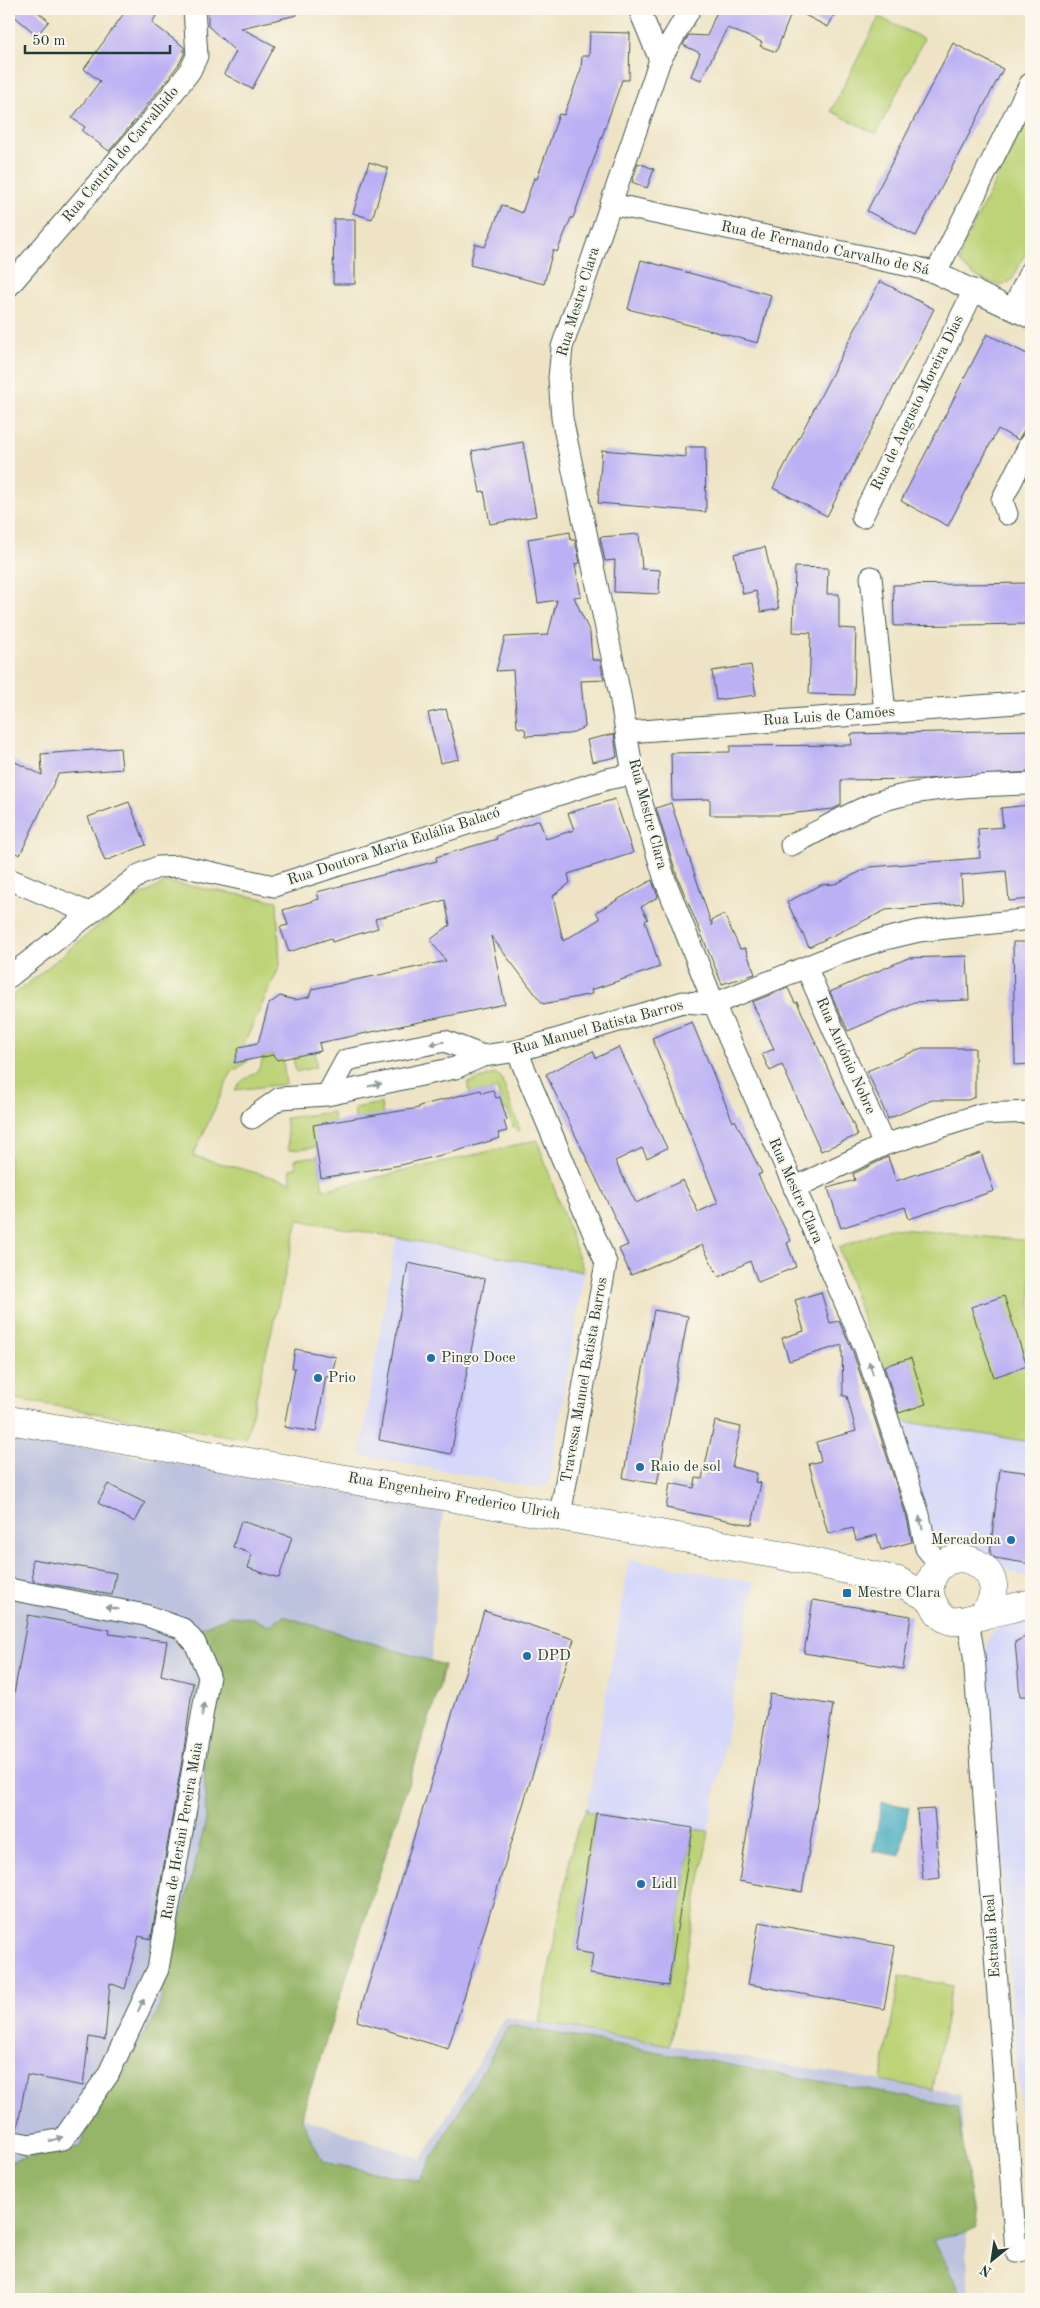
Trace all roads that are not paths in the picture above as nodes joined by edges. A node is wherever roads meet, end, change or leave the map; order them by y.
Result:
1 (194, 9) edge
2 (639, 9) edge
3 (690, 9) edge
4 (660, 60) junction
5 (1030, 84) edge
6 (611, 204) junction
7 (1031, 270) edge
8 (936, 273) junction
9 (9, 286) edge
10 (974, 290) junction
11 (1022, 313) edge
12 (1031, 442) edge
13 (1007, 514) dead end
14 (862, 517) dead end
15 (871, 577) dead end
16 (1031, 702) edge
17 (885, 713) junction
18 (628, 732) junction
19 (633, 774) junction
20 (1031, 784) edge
21 (791, 845) dead end
22 (9, 879) edge
23 (89, 913) junction
24 (1031, 920) edge
25 (806, 967) junction
26 (9, 977) edge
27 (714, 1004) junction
28 (517, 1051) junction
29 (483, 1056) junction
30 (327, 1095) junction
31 (1031, 1112) edge
32 (252, 1118) dead end
33 (884, 1145) junction
34 (794, 1188) junction
35 (9, 1420) edge
36 (560, 1515) junction
37 (936, 1579) junction
38 (993, 1587) junction
39 (9, 1589) edge
40 (1030, 1604) edge
41 (974, 1618) junction
42 (9, 2141) edge
43 (1023, 2250) edge

1 - 9 street, Rua Central do Carvalhido
2 - 4 street
3 - 4 street, Rua Mestre Clara
4 - 6 street, Rua Mestre Clara
5 - 8 street
6 - 8 street, Rua de Fernando Carvalho de Sá
6 - 18 street, Rua Mestre Clara
7 - 11 street
8 - 10 street, Rua de Fernando Carvalho de Sá
10 - 11 street, Rua de Fernando Carvalho de Sá
10 - 14 street, Rua de Augusto Moreira Dias
12 - 13 street
15 - 17 street
16 - 17 street, Rua Luis de Camões
17 - 18 street, Rua Luis de Camões
18 - 19 street, Rua Mestre Clara
19 - 23 street, Rua Doutora Maria Eulália Balacó
19 - 27 street, Rua Mestre Clara
20 - 21 street
22 - 23 street
23 - 26 street, Rua Doutora Maria Eulália Balacó
24 - 25 street
25 - 27 street
25 - 33 street, Rua António Nobre
27 - 28 street, Rua Manuel Batista Barros
27 - 34 street, Rua Mestre Clara
28 - 29 street, Rua Manuel Batista Barros
28 - 36 street, Travessa Manuel Batista Barros
30 -> 29 street, Rua Manuel Batista Barros
29 -> 30 street, Rua Manuel Batista Barros
30 - 32 street, Rua Manuel Batista Barros
31 - 33 street
33 - 34 street
37 -> 34 street, Rua Mestre Clara
35 - 36 main road, Rua Engenheiro Frederico Ulrich
36 - 37 main road, Rua Engenheiro Frederico Ulrich
37 - 38 main road
37 - 41 main road, Rua Engenheiro Frederico Ulrich
38 - 40 main road, Rua Engenheiro Frederico Ulrich
38 - 41 main road
42 -> 39 street, Rua de Herâni Pereira Maia
40 - 41 main road, Rua Engenheiro Frederico Ulrich
41 - 43 street, Estrada Real

